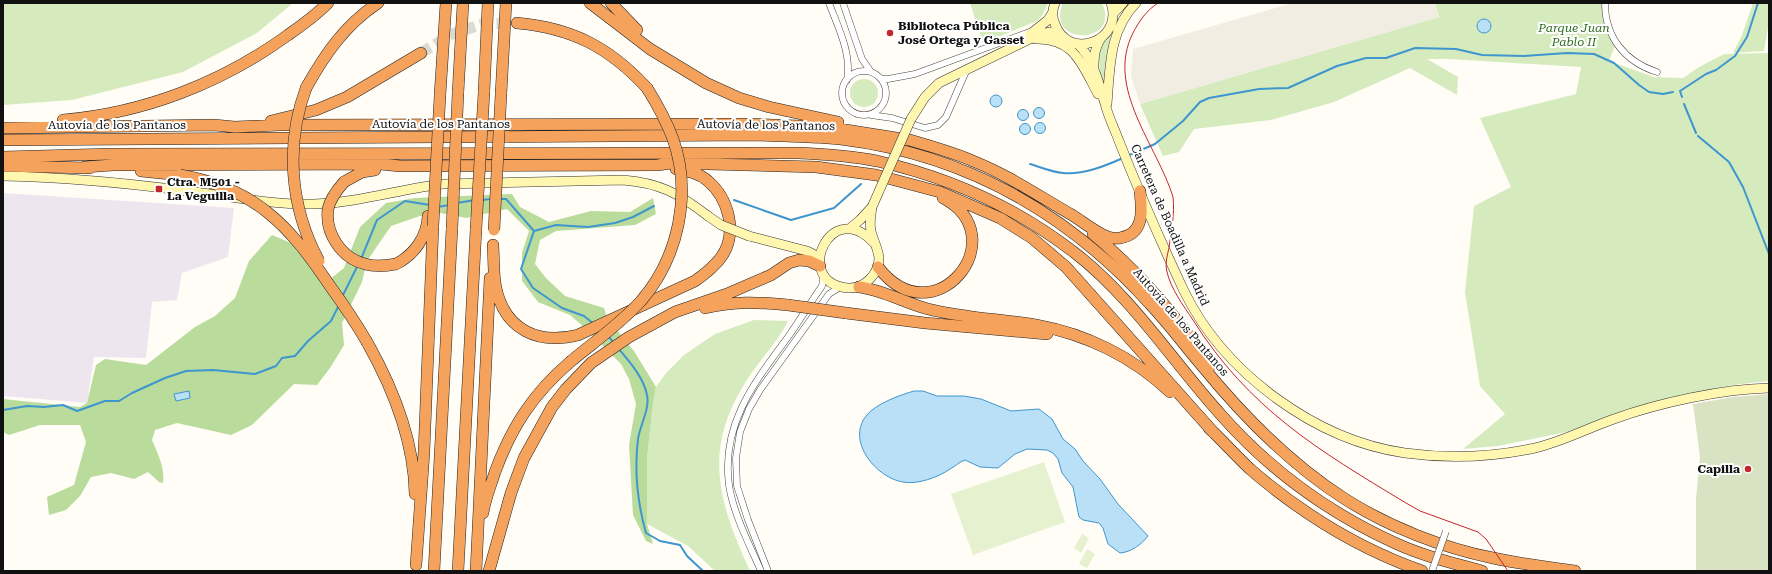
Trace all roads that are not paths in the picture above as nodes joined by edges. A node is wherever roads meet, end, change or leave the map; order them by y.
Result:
1 (328, 3) edge
2 (378, 3) edge
3 (446, 3) edge
4 (463, 3) edge
5 (488, 3) edge
6 (506, 3) edge
7 (590, 3) edge
8 (611, 3) edge
9 (829, 3) edge
10 (843, 3) edge
11 (1055, 3) edge
12 (1111, 3) edge
13 (1123, 3) edge
14 (1136, 3) edge
15 (1604, 3) edge
16 (1053, 12) junction
17 (1113, 14) junction
18 (517, 23) tunnel mouth
19 (1037, 29) junction
20 (1060, 34) junction
21 (1101, 38) junction
22 (1031, 39) junction
23 (1078, 44) junction
24 (1015, 45) junction
25 (420, 53) tunnel mouth
26 (678, 66) junction
27 (968, 68) junction
28 (1095, 71) junction
29 (871, 72) junction
30 (1657, 72) dead end
31 (881, 79) junction
32 (847, 80) junction
33 (440, 95) junction
34 (1107, 109) junction
35 (870, 114) junction
36 (3, 125) edge
37 (214, 125) junction
38 (3, 128) edge
39 (3, 140) edge
40 (909, 140) junction
41 (3, 157) edge
42 (658, 165) junction
43 (3, 166) edge
44 (400, 166) junction
45 (85, 167) junction
46 (3, 176) edge
47 (925, 188) junction
48 (1140, 191) junction
49 (872, 207) junction
50 (1065, 211) junction
51 (849, 229) junction
52 (824, 242) junction
53 (874, 243) junction
54 (493, 245) junction
55 (795, 247) junction
56 (878, 266) junction
57 (821, 267) junction
58 (859, 286) junction
59 (840, 287) junction
60 (660, 321) junction
61 (358, 326) junction
62 (1108, 349) junction
63 (1769, 388) edge
64 (1224, 392) junction
65 (1214, 433) junction
66 (1446, 531) dead end
67 (478, 545) junction
68 (416, 568) edge
69 (434, 571) edge
70 (458, 571) edge
71 (476, 571) edge
72 (489, 571) edge
73 (761, 571) edge
74 (768, 571) edge
75 (1422, 571) edge
76 (1432, 571) edge
77 (1482, 571) edge
78 (1575, 571) edge

1 - 36 highway
2 - 61 highway, bridge
3 - 33 highway
4 - 69 highway, bridge
5 - 70 highway, bridge
6 - 54 highway, bridge
7 - 26 highway
8 - 26 highway
9 - 32 street
10 - 29 street
11 - 16 street
12 - 17 street
13 - 17 street
14 - 34 street
15 - 30 street
16 - 19 street
16 - 20 street
17 - 21 street, Carretera de Boadilla a Madrid
18 - 67 highway, bridge
19 - 24 street
19 - 31 street
20 - 22 street
20 - 23 street
21 - 23 street
21 - 28 street, Carretera de Boadilla a Madrid
22 - 24 street
22 - 34 street
23 - 28 street, Carretera de Boadilla a Madrid
24 - 27 street
25 - 37 highway
26 - 40 highway
27 - 35 street
27 - 49 street, bridge
28 - 34 street, Carretera de Boadilla a Madrid
29 - 31 street
29 - 32 street
31 - 35 street
32 - 35 street
33 - 44 highway, bridge
33 - 68 highway, bridge
34 - 48 street, Carretera de Boadilla a Madrid
37 - 38 highway
37 - 40 highway
39 - 64 highway, Autovía de los Pantanos
40 - 50 highway
41 - 77 highway
42 - 44 highway
42 - 47 highway
42 - 54 highway, bridge
43 - 45 highway
44 - 45 highway
45 - 61 highway, bridge
46 - 55 street, bridge
47 - 56 highway
47 - 65 highway
48 - 50 highway
48 - 63 street, Carretera de Boadilla a Madrid
49 - 51 street
49 - 53 street
50 - 64 highway
51 - 52 street
51 - 53 street
52 - 55 street
52 - 57 street
53 - 56 street
54 - 67 highway
55 - 57 street
56 - 58 street
57 - 59 street
57 - 60 highway
57 - 73 street
58 - 59 street
58 - 62 highway
59 - 74 street
60 - 62 highway, bridge
60 - 72 highway
61 - 68 highway, bridge
62 - 65 highway
64 - 78 highway, Autovía de los Pantanos
65 - 75 highway
66 - 76 street, bridge
67 - 71 highway

